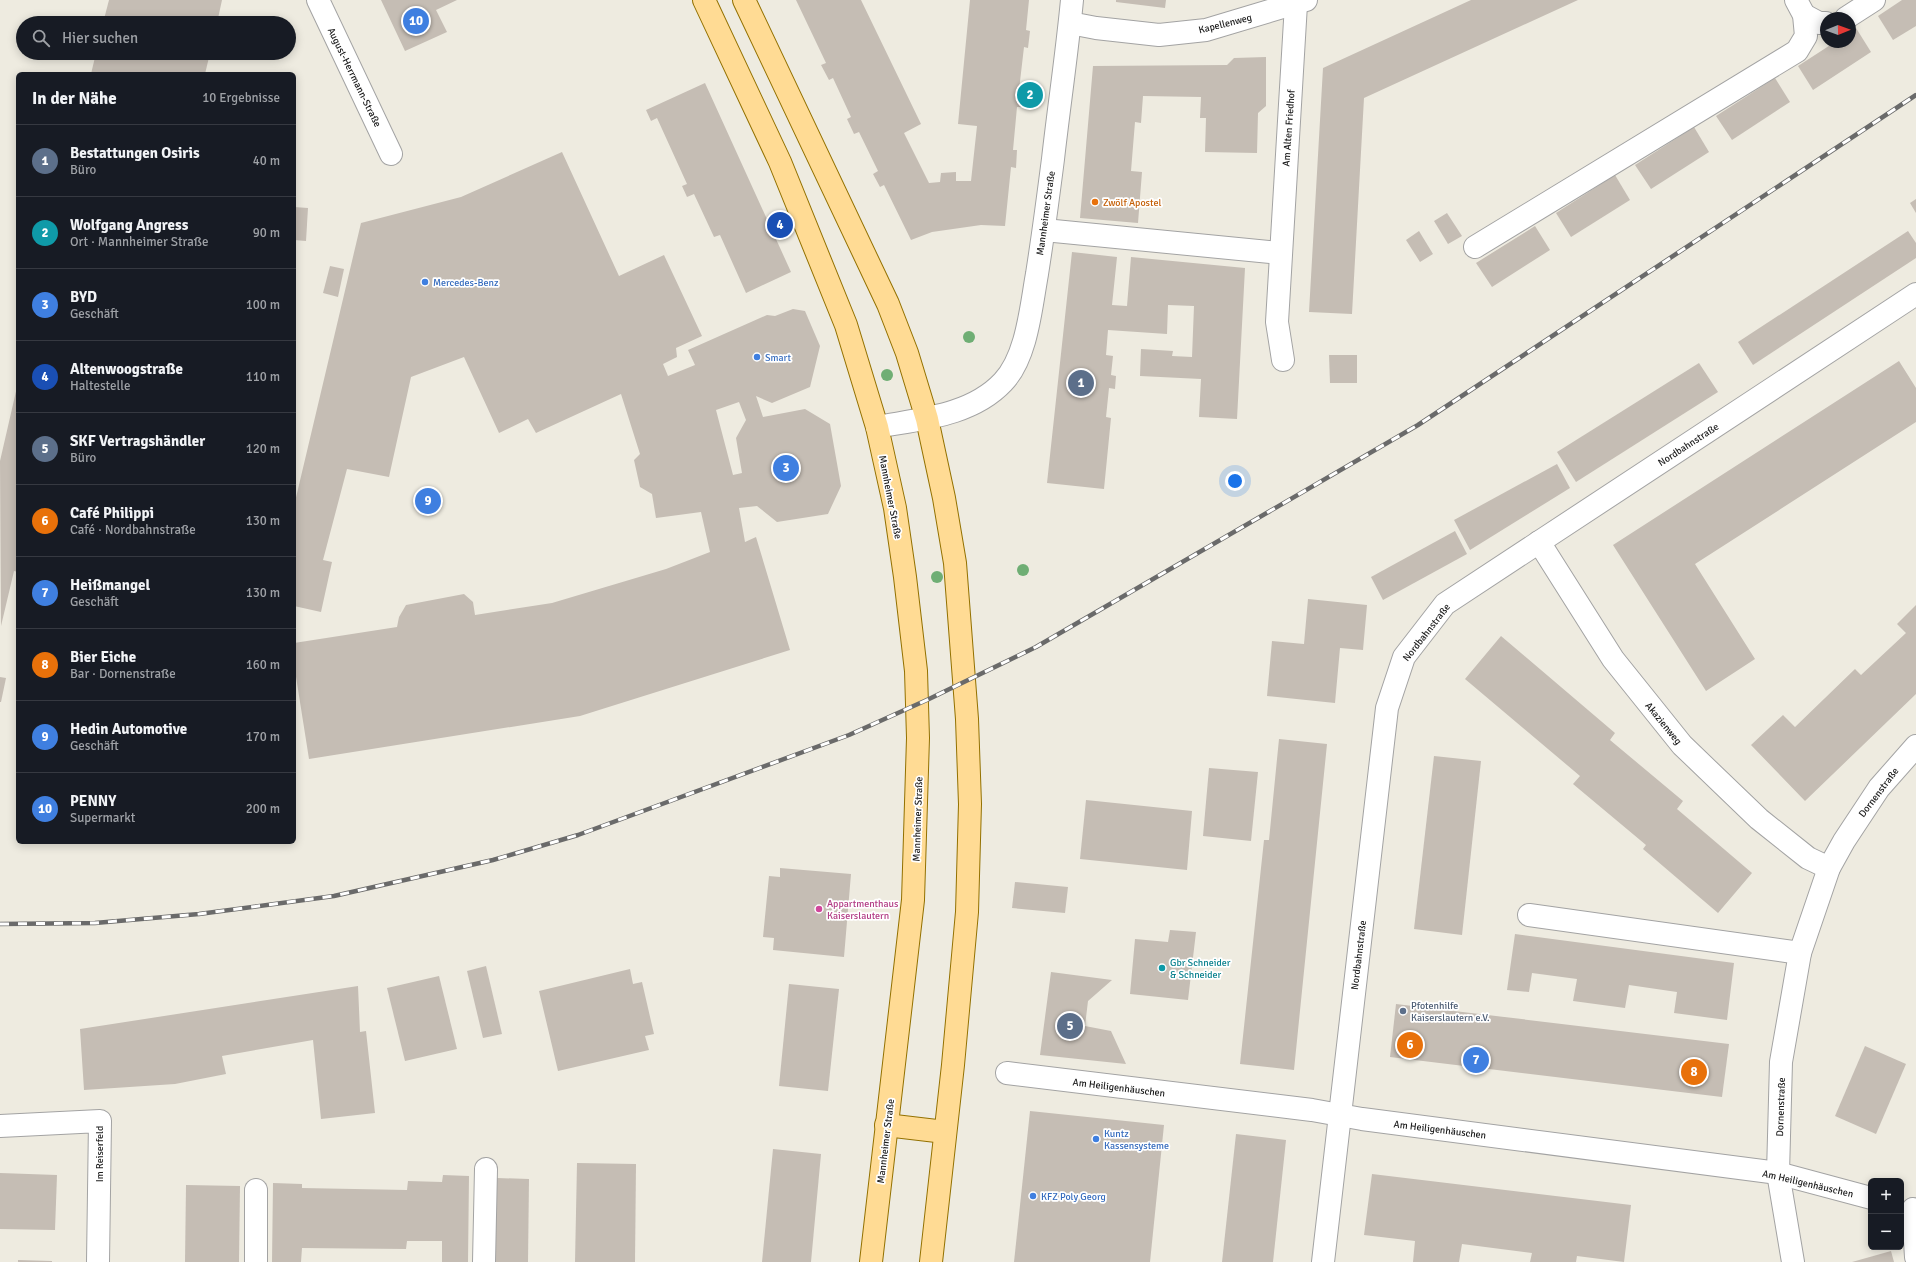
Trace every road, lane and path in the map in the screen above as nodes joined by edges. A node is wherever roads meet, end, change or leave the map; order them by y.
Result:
1 (318, 0) edge
2 (704, 0) edge
3 (744, 0) edge
4 (1072, 0) edge
5 (1874, 0) edge
6 (1301, 2) edge
7 (1800, 7) edge
8 (1855, 12) edge
9 (1070, 23) junction
10 (1820, 23) edge
11 (391, 154) dead end
12 (1044, 230) junction
13 (1475, 247) dead end
14 (1280, 253) junction
15 (1916, 294) edge
16 (1283, 360) dead end
17 (927, 418) junction
18 (877, 427) junction
19 (1539, 542) junction
20 (1916, 746) edge
21 (1829, 868) junction
22 (1529, 915) dead end
23 (1800, 953) junction
24 (1007, 1073) dead end
25 (1339, 1116) junction
26 (886, 1125) junction
27 (0, 1126) edge
28 (945, 1132) junction
29 (486, 1169) dead end
30 (1778, 1173) junction
31 (256, 1190) dead end
32 (1868, 1197) edge
33 (1910, 1208) edge
34 (1916, 1258) edge
35 (98, 1262) edge
36 (256, 1262) edge
37 (484, 1262) edge
38 (871, 1262) edge
39 (931, 1262) edge
40 (1323, 1262) edge
41 (1793, 1262) edge

1 - 11 street, August-Herrmann-Straße
2 - 18 main road
3 - 17 main road
4 - 9 street, Mannheimer Straße
5 - 8 street
6 - 9 street, Kapellenweg
6 - 14 street, Am Alten Friedhof
7 - 10 street
7 - 13 street
9 - 12 street, Mannheimer Straße
12 - 14 street
12 - 17 street, Mannheimer Straße
14 - 16 street, Am Alten Friedhof
15 - 19 street, Nordbahnstraße
17 - 18 street, Mannheimer Straße
17 - 28 main road
18 - 26 main road, Mannheimer Straße
19 - 21 street, Akazienweg
19 - 25 street, Nordbahnstraße
20 - 21 street, Dornenstraße
21 - 23 street, Dornenstraße
22 - 23 street
23 - 30 street, Dornenstraße
24 - 25 street, Am Heiligenhäuschen
25 - 30 street, Am Heiligenhäuschen
25 - 40 street, Nordbahnstraße
26 - 28 main road
26 - 38 main road, Mannheimer Straße
27 - 35 street, Im Reiserfeld
28 - 39 main road
29 - 37 street
30 - 32 street, Am Heiligenhäuschen
30 - 41 street, Dornenstraße
31 - 36 street
33 - 34 street

